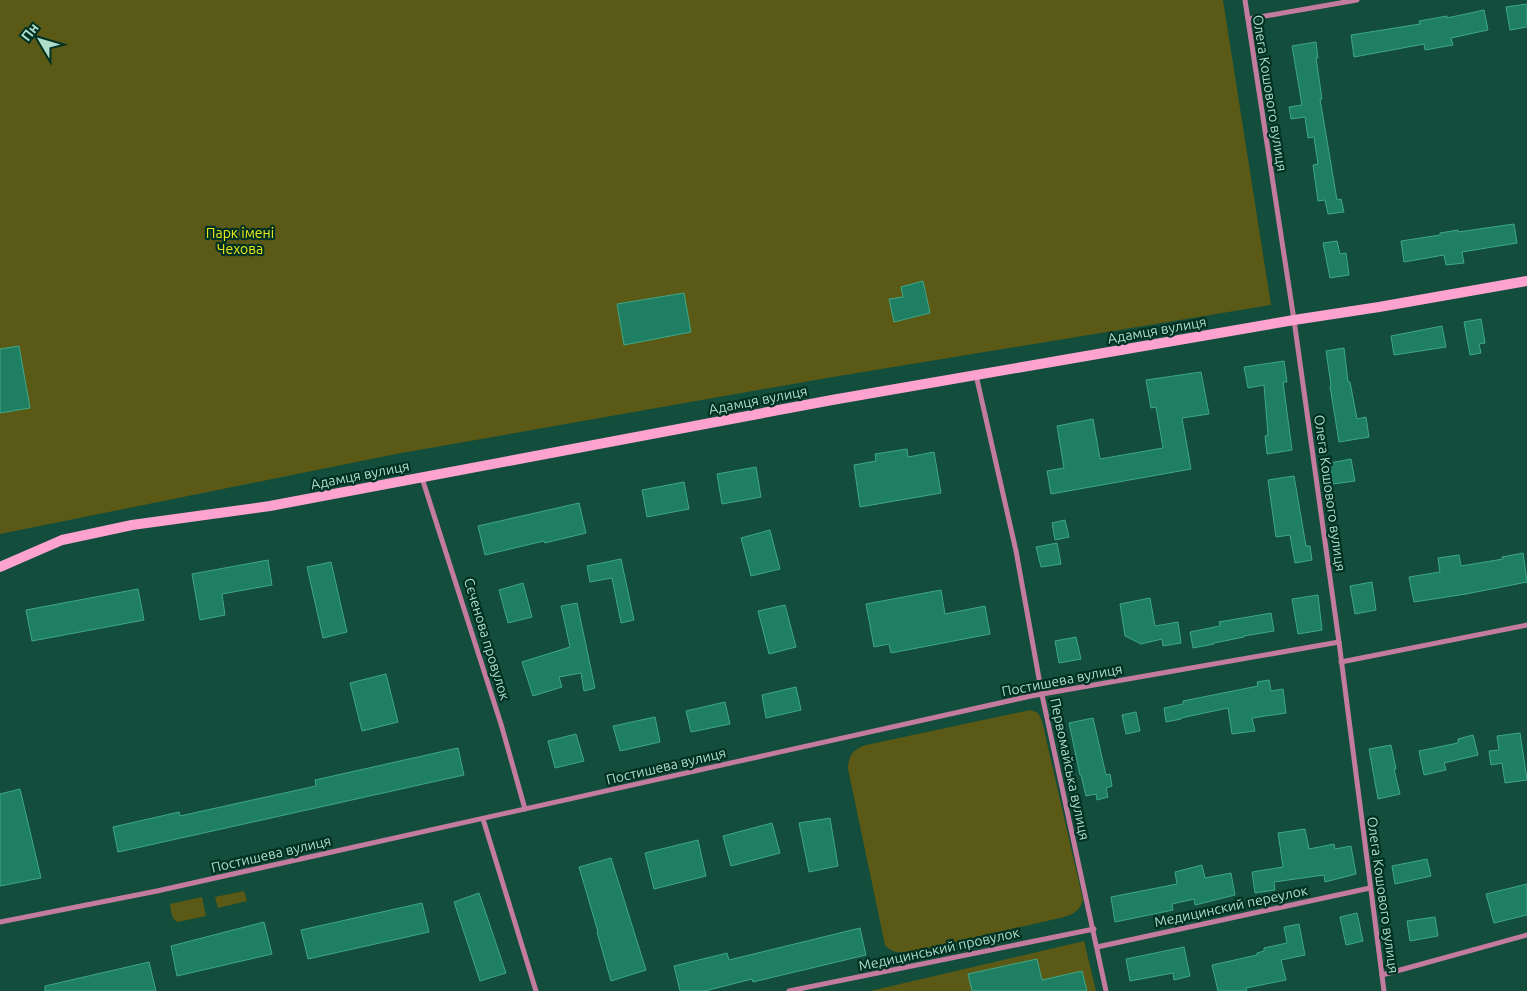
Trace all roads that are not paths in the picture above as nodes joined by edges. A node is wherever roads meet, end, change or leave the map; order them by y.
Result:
1 (1245, 0) edge
2 (1357, 0) edge
3 (1248, 19) junction
4 (1527, 280) edge
5 (1294, 320) junction
6 (976, 376) junction
7 (422, 478) junction
8 (0, 567) edge
9 (1527, 626) edge
10 (1339, 642) junction
11 (1341, 662) junction
12 (1042, 695) junction
13 (525, 809) junction
14 (483, 819) junction
15 (1370, 888) junction
16 (0, 922) edge
17 (1094, 929) junction
18 (1527, 935) edge
19 (1097, 947) junction
20 (1382, 975) junction
21 (536, 991) edge
22 (789, 991) edge
23 (1106, 991) edge
24 (1384, 991) edge

1 - 3 street, Олега Кошового вулиця
2 - 3 street
3 - 5 street, Олега Кошового вулиця
4 - 5 street, Адамця вулиця
5 - 6 street, Адамця вулиця
5 - 10 street, Олега Кошового вулиця
6 - 7 street, Адамця вулиця
6 - 12 street, Первомайська вулиця
7 - 8 street, Адамця вулиця
7 - 13 street, Сєченова провулок
9 - 11 street
10 - 11 street, Олега Кошового вулиця
10 - 12 street, Постишева вулиця
11 - 15 street, Олега Кошового вулиця
12 - 13 street, Постишева вулиця
12 - 17 street, Первомайська вулиця
13 - 14 street, Постишева вулиця
14 - 16 street, Постишева вулиця
14 - 21 street
15 - 19 street, Медицинский переулок
15 - 20 street, Олега Кошового вулиця
17 - 19 street, Первомайська вулиця
17 - 22 street, Медицинський провулок
18 - 20 street
19 - 23 street, Первомайська вулиця
20 - 24 street, Олега Кошового вулиця

